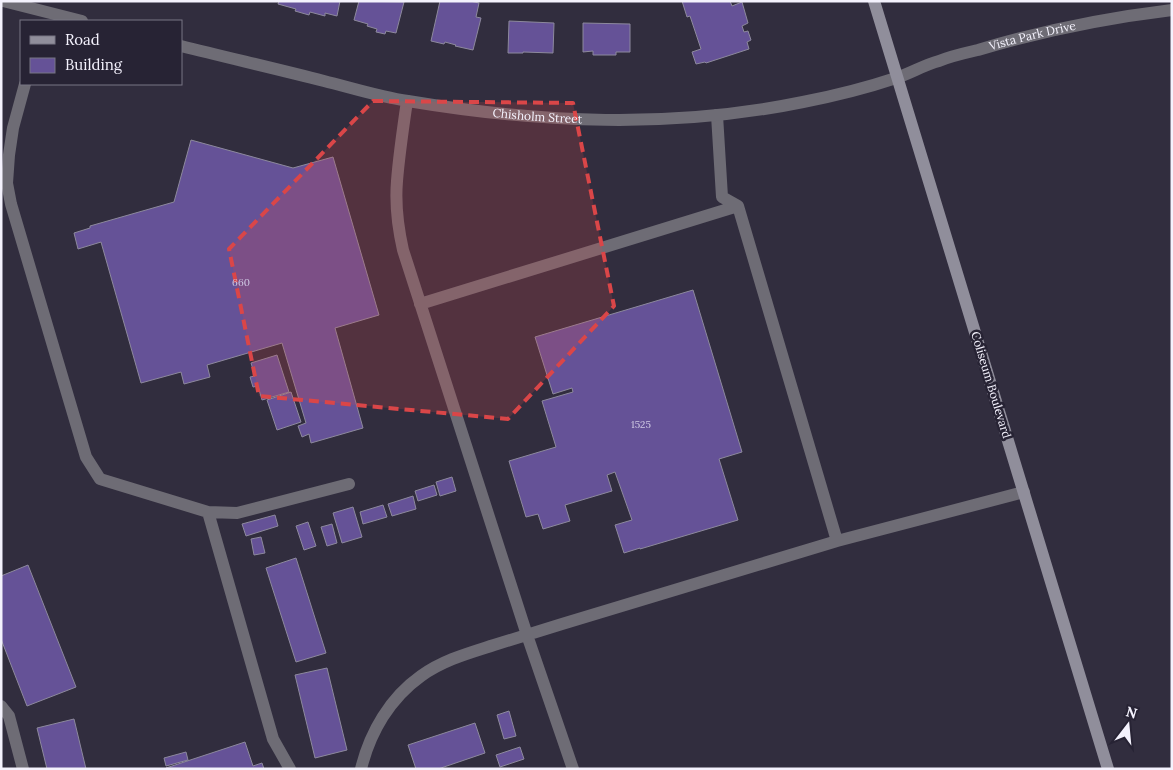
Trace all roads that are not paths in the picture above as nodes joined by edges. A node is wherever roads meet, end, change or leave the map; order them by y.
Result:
1 (3, 1) edge
2 (874, 1) edge
3 (1172, 10) edge
4 (43, 16) edge
5 (74, 20) edge
6 (182, 46) edge
7 (897, 77) junction
8 (25, 85) edge
9 (407, 101) junction
10 (717, 115) junction
11 (738, 206) junction
12 (420, 304) junction
13 (349, 484) dead end
14 (1024, 492) junction
15 (208, 512) junction
16 (837, 542) junction
17 (527, 635) junction
18 (1, 706) edge
19 (23, 769) edge
20 (290, 769) edge
21 (361, 769) edge
22 (573, 769) edge
23 (1108, 769) edge

1 - 4 street
2 - 7 main road, Coliseum Boulevard
3 - 7 street, Vista Park Drive
4 - 5 street
6 - 9 street, Chisholm Street
7 - 10 street, Chisholm Street
7 - 14 main road, Coliseum Boulevard
8 - 15 street
9 - 10 street, Chisholm Street
9 - 12 street
10 - 11 street
11 - 12 street
11 - 16 street
12 - 17 street
13 - 15 street
14 - 16 street
14 - 23 main road, Coliseum Boulevard
15 - 20 street
16 - 17 street
17 - 21 street
17 - 22 street
18 - 19 street

